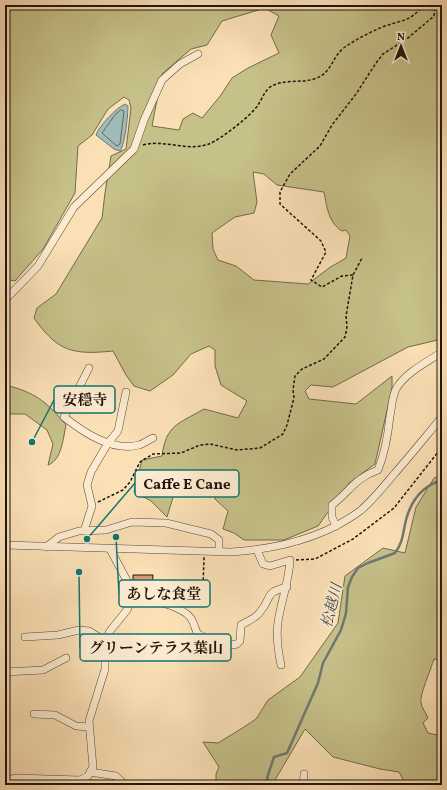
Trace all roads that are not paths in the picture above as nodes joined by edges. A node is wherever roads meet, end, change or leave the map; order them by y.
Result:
1 (198, 54) dead end
2 (5, 300) edge
3 (442, 352) edge
4 (89, 368) dead end
5 (126, 392) dead end
6 (442, 417) edge
7 (153, 438) dead end
8 (108, 443) junction
9 (336, 526) junction
10 (84, 531) junction
11 (5, 545) edge
12 (46, 547) junction
13 (110, 549) junction
14 (257, 550) junction
15 (219, 552) junction
16 (287, 587) junction
17 (133, 597) junction
18 (24, 637) dead end
19 (105, 641) junction
20 (66, 658) dead end
21 (281, 665) dead end
22 (5, 672) edge
23 (34, 714) dead end
24 (89, 727) junction
25 (90, 772) junction
26 (304, 774) dead end
27 (6, 778) edge
28 (125, 785) edge
29 (303, 785) edge

1 - 2 street
3 - 9 street
4 - 8 street
5 - 8 street
6 - 9 street
7 - 8 street
8 - 10 street
9 - 14 street
10 - 12 street
10 - 15 street
11 - 12 street
12 - 13 street
13 - 15 street
13 - 17 street
14 - 15 street
14 - 16 street
16 - 17 street
16 - 21 street
17 - 19 street
18 - 19 street
19 - 24 street
20 - 22 street
23 - 24 street
24 - 25 street
25 - 27 street
25 - 28 street
26 - 29 street

